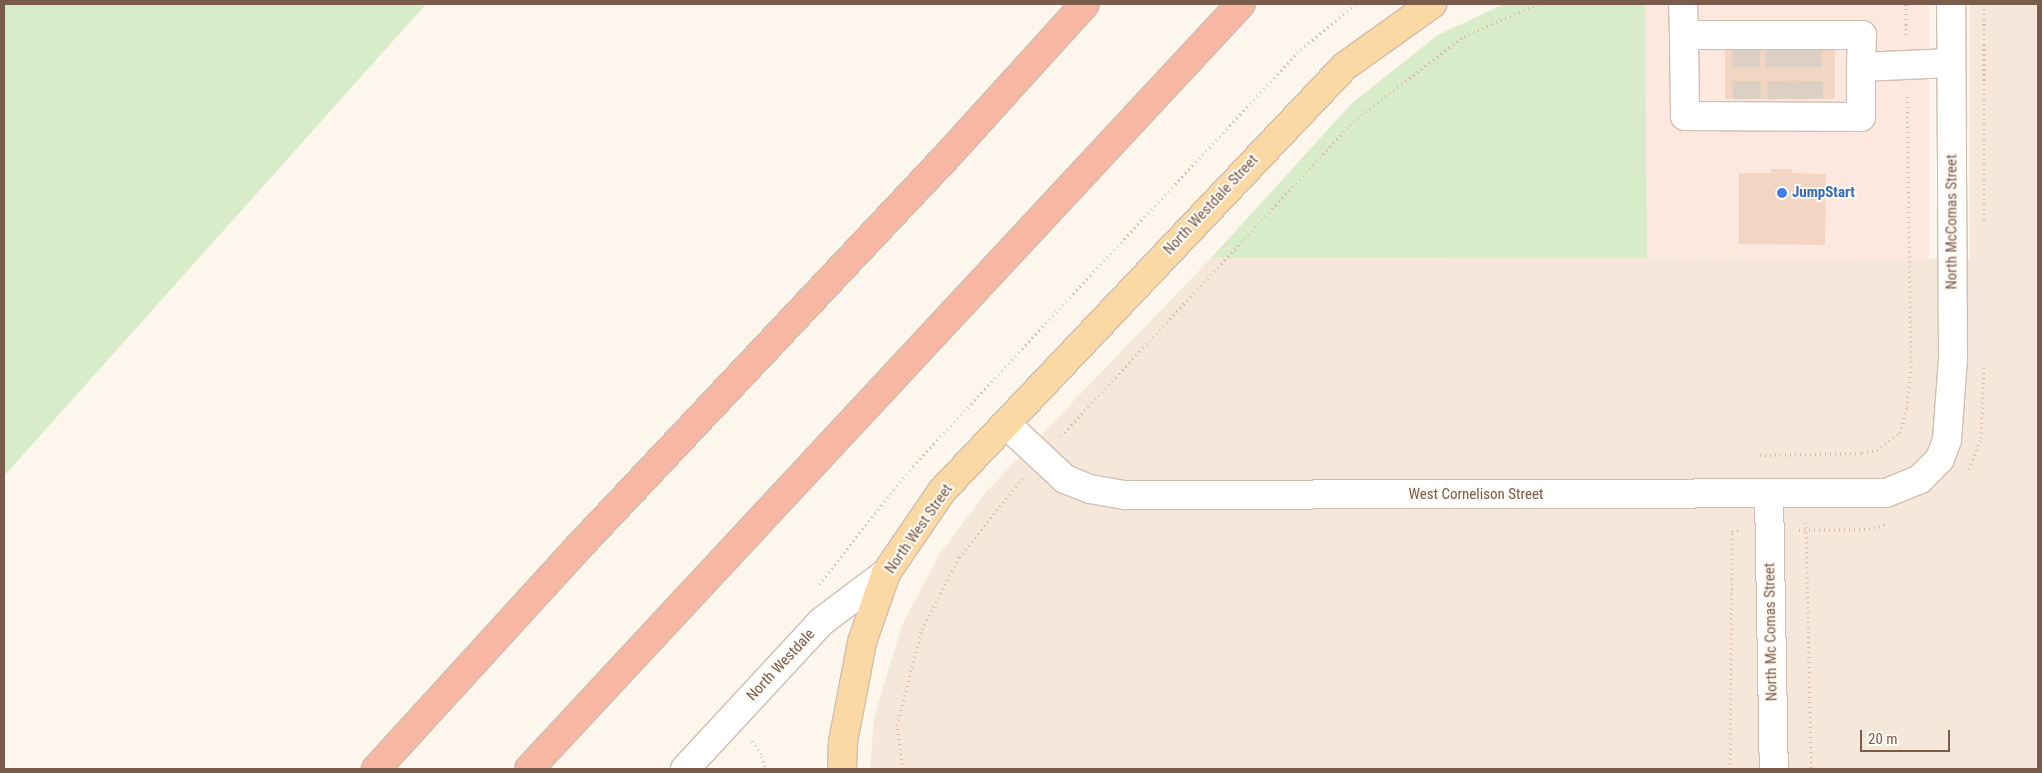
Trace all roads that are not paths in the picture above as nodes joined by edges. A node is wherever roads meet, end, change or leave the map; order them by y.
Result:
1 (1085, 4) edge
2 (1240, 4) edge
3 (1432, 4) edge
4 (1683, 4) edge
5 (1951, 4) edge
6 (1684, 35) junction
7 (1951, 63) junction
8 (1861, 67) junction
9 (1006, 424) junction
10 (1947, 440) joint
11 (1768, 494) junction
12 (886, 573) junction
13 (376, 769) edge
14 (529, 769) edge
15 (685, 769) edge
16 (842, 769) edge
17 (1774, 769) edge

1 - 13 highway
2 - 14 highway
3 - 9 main road, North Westdale Street
4 - 6 street
5 - 7 street, North McComas Street
6 - 8 street
6 - 8 street
7 - 8 street
7 - 10 street, North McComas Street
9 - 11 street, West Cornelison Street
9 - 12 main road, North West Street
10 - 11 street, West Cornelison Street
11 - 17 street, North Mc Comas Street
12 - 15 street, North Westdale
12 - 16 main road, North West Street

